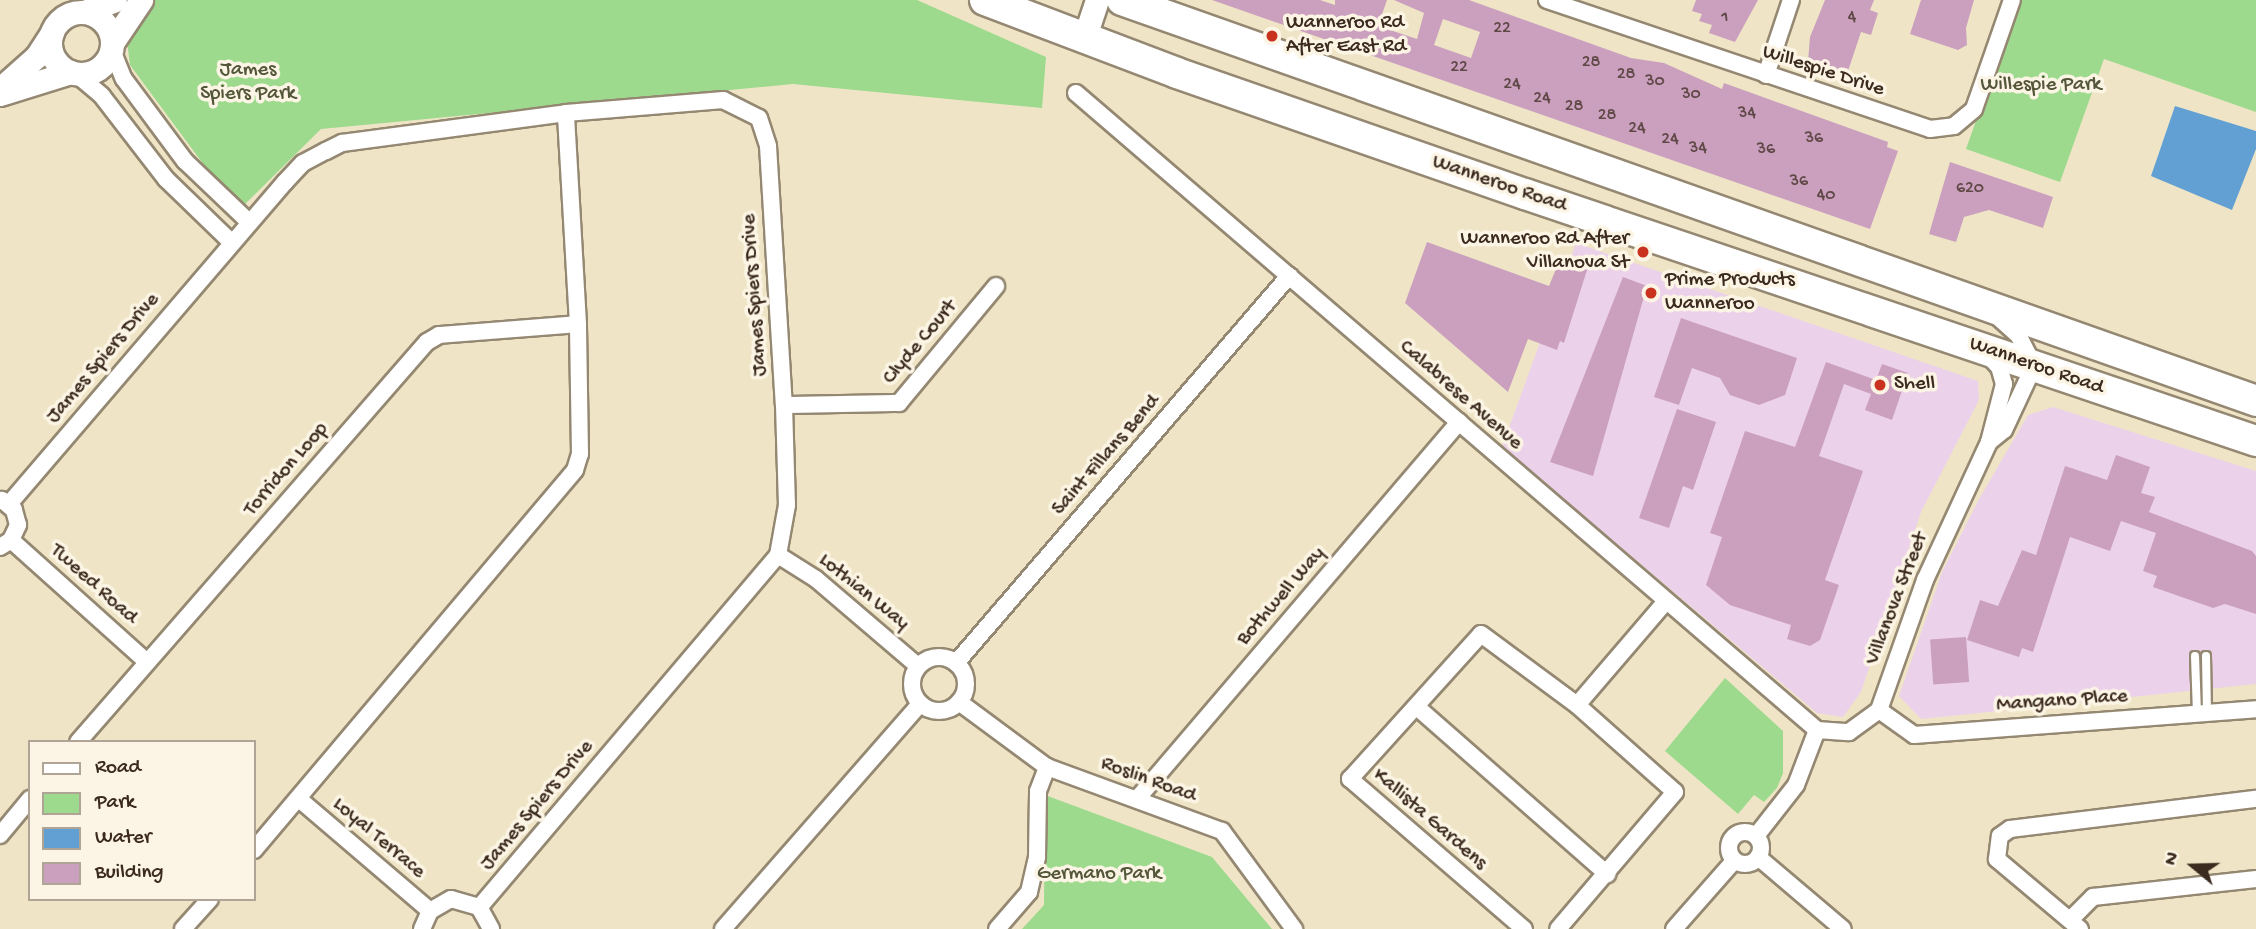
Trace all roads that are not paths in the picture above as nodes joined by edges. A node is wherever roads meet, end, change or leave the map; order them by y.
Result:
1 (115, 0) edge
2 (141, 0) edge
3 (985, 0) edge
4 (1097, 0) edge
5 (1122, 0) edge
6 (1547, 0) edge
7 (1791, 0) edge
8 (2012, 0) edge
9 (1572, 4) edge
10 (84, 12) junction
11 (52, 33) junction
12 (1084, 40) junction
13 (112, 46) junction
14 (73, 73) junction
15 (1766, 75) junction
16 (0, 92) edge
17 (1076, 93) dead end
18 (566, 113) junction
19 (1510, 136) junction
20 (249, 222) junction
21 (231, 242) junction
22 (1677, 244) junction
23 (1289, 276) junction
24 (996, 286) dead end
25 (1991, 310) junction
26 (578, 324) junction
27 (1982, 349) junction
28 (2121, 354) junction
29 (2029, 379) junction
30 (2256, 382) edge
31 (2256, 401) edge
32 (784, 405) junction
33 (1459, 422) junction
34 (2256, 441) edge
35 (1989, 442) junction
36 (4, 501) edge
37 (6, 544) edge
38 (778, 555) junction
39 (1666, 601) junction
40 (2195, 656) dead end
41 (2206, 656) dead end
42 (146, 661) junction
43 (956, 663) junction
44 (918, 666) junction
45 (959, 702) junction
46 (920, 704) junction
47 (1577, 705) junction
48 (1418, 708) junction
49 (2256, 709) edge
50 (1879, 710) junction
51 (2202, 713) junction
52 (1817, 730) junction
53 (80, 740) edge
54 (1048, 767) junction
55 (299, 799) junction
56 (1137, 799) junction
57 (2256, 799) edge
58 (28, 801) edge
59 (0, 835) edge
60 (1756, 836) junction
61 (256, 848) edge
62 (1759, 858) junction
63 (1734, 861) junction
64 (1607, 874) junction
65 (2256, 879) edge
66 (208, 901) edge
67 (479, 907) junction
68 (430, 911) junction
69 (2075, 924) edge
70 (183, 929) edge
71 (422, 929) edge
72 (491, 929) edge
73 (723, 929) edge
74 (997, 929) edge
75 (1294, 929) edge
76 (1524, 929) edge
77 (1558, 929) edge
78 (1674, 929) edge
79 (1843, 929) edge

1 - 10 street
2 - 13 street
3 - 12 highway, Wanneroo Road
4 - 12 street
5 - 19 highway, Wanneroo Road
6 - 9 street, Willespie Drive
7 - 15 street
8 - 15 street, Willespie Drive
9 - 15 street, Willespie Drive
10 - 11 street
10 - 13 street
11 - 14 street
11 - 16 street
12 - 22 highway, Wanneroo Road
13 - 14 street
13 - 20 street
14 - 16 street
14 - 21 street
17 - 23 street, Calabrese Avenue
18 - 20 street, James Spiers Drive
18 - 26 street
18 - 32 street, James Spiers Drive
19 - 22 highway
19 - 25 highway, Wanneroo Road
20 - 21 street, James Spiers Drive
21 - 36 street, James Spiers Drive
22 - 27 highway, Wanneroo Road
23 - 33 street, Calabrese Avenue
23 - 43 street, Saint Fillans Bend
24 - 32 street, Clyde Court
25 - 28 highway, Wanneroo Road
25 - 29 street
26 - 42 street, Torridon Loop
26 - 55 street
27 - 29 highway, Wanneroo Road
27 - 35 street, Villanova Street
28 - 30 highway
28 - 31 highway, Wanneroo Road
29 - 34 highway, Wanneroo Road
29 - 35 street, Villanova Street
32 - 38 street, James Spiers Drive
33 - 39 street, Calabrese Avenue
33 - 56 street, Bothwell Way
35 - 50 street, Villanova Street
36 - 37 street
37 - 42 street, Tweed Road
38 - 44 street, Lothian Way
38 - 67 street, James Spiers Drive
39 - 47 street
39 - 52 street, Calabrese Avenue
40 - 51 lane
41 - 51 lane
42 - 53 street, Torridon Loop
43 - 44 street
43 - 45 street
44 - 46 street
45 - 46 street
45 - 54 street, Roslin Road
46 - 73 street
47 - 48 street, Kallista Gardens
47 - 64 street, Kallista Gardens
48 - 64 street
48 - 76 street, Kallista Gardens
49 - 51 street, Mangano Place
50 - 51 street, Mangano Place
50 - 52 street
52 - 60 street
54 - 56 street, Roslin Road
54 - 74 street
55 - 61 street
55 - 68 street, Loyal Terrace
56 - 75 street, Roslin Road
57 - 69 street
58 - 59 street
60 - 62 street
60 - 63 street
62 - 63 street
62 - 79 street
63 - 78 street
64 - 77 street, Kallista Gardens
65 - 69 street
66 - 70 street
67 - 68 street
67 - 72 street
68 - 71 street

